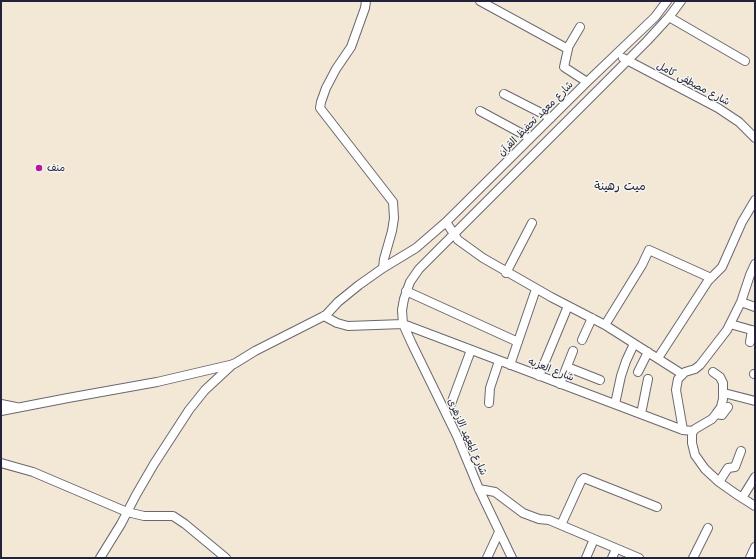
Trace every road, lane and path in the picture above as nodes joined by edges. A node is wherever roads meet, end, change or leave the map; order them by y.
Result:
1 (369, 1) edge
2 (480, 1) edge
3 (667, 1) edge
4 (681, 1) edge
5 (668, 18) junction
6 (580, 27) dead end
7 (567, 49) junction
8 (616, 54) junction
9 (626, 60) junction
10 (745, 61) dead end
11 (587, 82) junction
12 (504, 94) dead end
13 (480, 111) dead end
14 (550, 118) junction
15 (530, 138) junction
16 (755, 138) edge
17 (755, 200) edge
18 (446, 222) junction
19 (532, 223) dead end
20 (453, 234) junction
21 (755, 264) edge
22 (384, 268) junction
23 (506, 273) junction
24 (711, 278) junction
25 (751, 285) edge
26 (536, 289) junction
27 (406, 291) junction
28 (740, 302) junction
29 (568, 306) junction
30 (755, 307) edge
31 (324, 316) junction
32 (592, 318) junction
33 (403, 324) junction
34 (730, 324) junction
35 (605, 325) junction
36 (754, 330) edge
37 (582, 340) dead end
38 (518, 342) junction
39 (750, 342) dead end
40 (634, 344) junction
41 (471, 350) junction
42 (573, 351) dead end
43 (648, 352) junction
44 (658, 358) junction
45 (499, 361) junction
46 (234, 364) junction
47 (510, 365) junction
48 (566, 367) junction
49 (638, 372) dead end
50 (713, 372) dead end
51 (682, 374) junction
52 (539, 376) junction
53 (648, 379) dead end
54 (600, 380) dead end
55 (560, 384) junction
56 (724, 393) junction
57 (755, 401) edge
58 (489, 403) dead end
59 (1, 404) edge
60 (451, 404) dead end
61 (615, 404) junction
62 (728, 407) dead end
63 (19, 408) junction
64 (1, 412) edge
65 (641, 414) junction
66 (716, 414) junction
67 (683, 430) junction
68 (693, 431) junction
69 (741, 451) dead end
70 (1, 463) edge
71 (755, 477) edge
72 (719, 482) junction
73 (479, 489) junction
74 (742, 498) junction
75 (755, 506) edge
76 (657, 507) dead end
77 (127, 512) junction
78 (561, 526) junction
79 (708, 528) dead end
80 (499, 532) junction
81 (594, 539) junction
82 (755, 547) edge
83 (616, 549) junction
84 (634, 557) edge
85 (100, 558) edge
86 (226, 558) edge
87 (487, 558) edge
88 (512, 558) edge
89 (586, 558) edge
90 (612, 558) edge
91 (692, 558) edge
92 (750, 558) edge

1 - 22 street
2 - 7 street
3 - 8 street, شارع معهد تحفيظ القرآن
4 - 5 street
5 - 9 street
5 - 10 street
6 - 7 street
7 - 11 street
8 - 9 street, شارع مصطفى كامل
8 - 11 street, شارع معهد تحفيظ القرآن
9 - 16 street, شارع مصطفى كامل
9 - 20 street
11 - 14 street, شارع معهد تحفيظ القرآن
12 - 14 street
13 - 15 street
14 - 15 street, شارع معهد تحفيظ القرآن
15 - 18 street, شارع معهد تحفيظ القرآن
17 - 24 street
18 - 20 street
18 - 22 street, شارع معهد تحفيظ القرآن
19 - 23 street
20 - 23 street
20 - 27 street
21 - 25 street
22 - 31 street, شارع معهد تحفيظ القرآن
23 - 26 street
24 - 35 street
24 - 44 street
25 - 28 street
26 - 29 street
26 - 38 street
27 - 33 street
27 - 38 street
28 - 30 street
28 - 34 street
29 - 32 street
29 - 52 street
31 - 33 street
31 - 46 street, شارع معهد تحفيظ القرآن
32 - 35 street
32 - 37 street
33 - 41 street, شارع العزبه
33 - 73 street, شارع المعهد الازهرى
34 - 36 street
34 - 51 street
35 - 40 street
36 - 39 street
38 - 47 street
40 - 43 street
40 - 61 street
41 - 45 street, شارع العزبه
41 - 60 street
42 - 48 street
43 - 44 street
43 - 49 street
44 - 51 street
45 - 47 street, شارع العزبه
45 - 58 street
46 - 63 street
46 - 77 street
47 - 52 street, شارع العزبه
48 - 54 street
48 - 55 street
50 - 56 street
51 - 67 street
52 - 55 street, شارع العزبه
53 - 65 street
55 - 61 street, شارع العزبه
56 - 57 street
56 - 66 street
59 - 63 street
61 - 65 street, شارع العزبه
62 - 66 street
63 - 64 street
65 - 67 street, شارع العزبه
66 - 68 street
67 - 68 street, شارع العزبه
68 - 72 street
69 - 72 street
70 - 77 street
71 - 74 street
72 - 74 street
73 - 78 street
73 - 80 street, شارع المعهد الازهرى
74 - 75 street
76 - 78 street
77 - 85 street
77 - 86 street
78 - 81 street
79 - 91 street
80 - 87 street
80 - 88 street, شارع المعهد الازهرى
81 - 83 street
81 - 89 street
82 - 92 street
83 - 84 street
83 - 90 street

